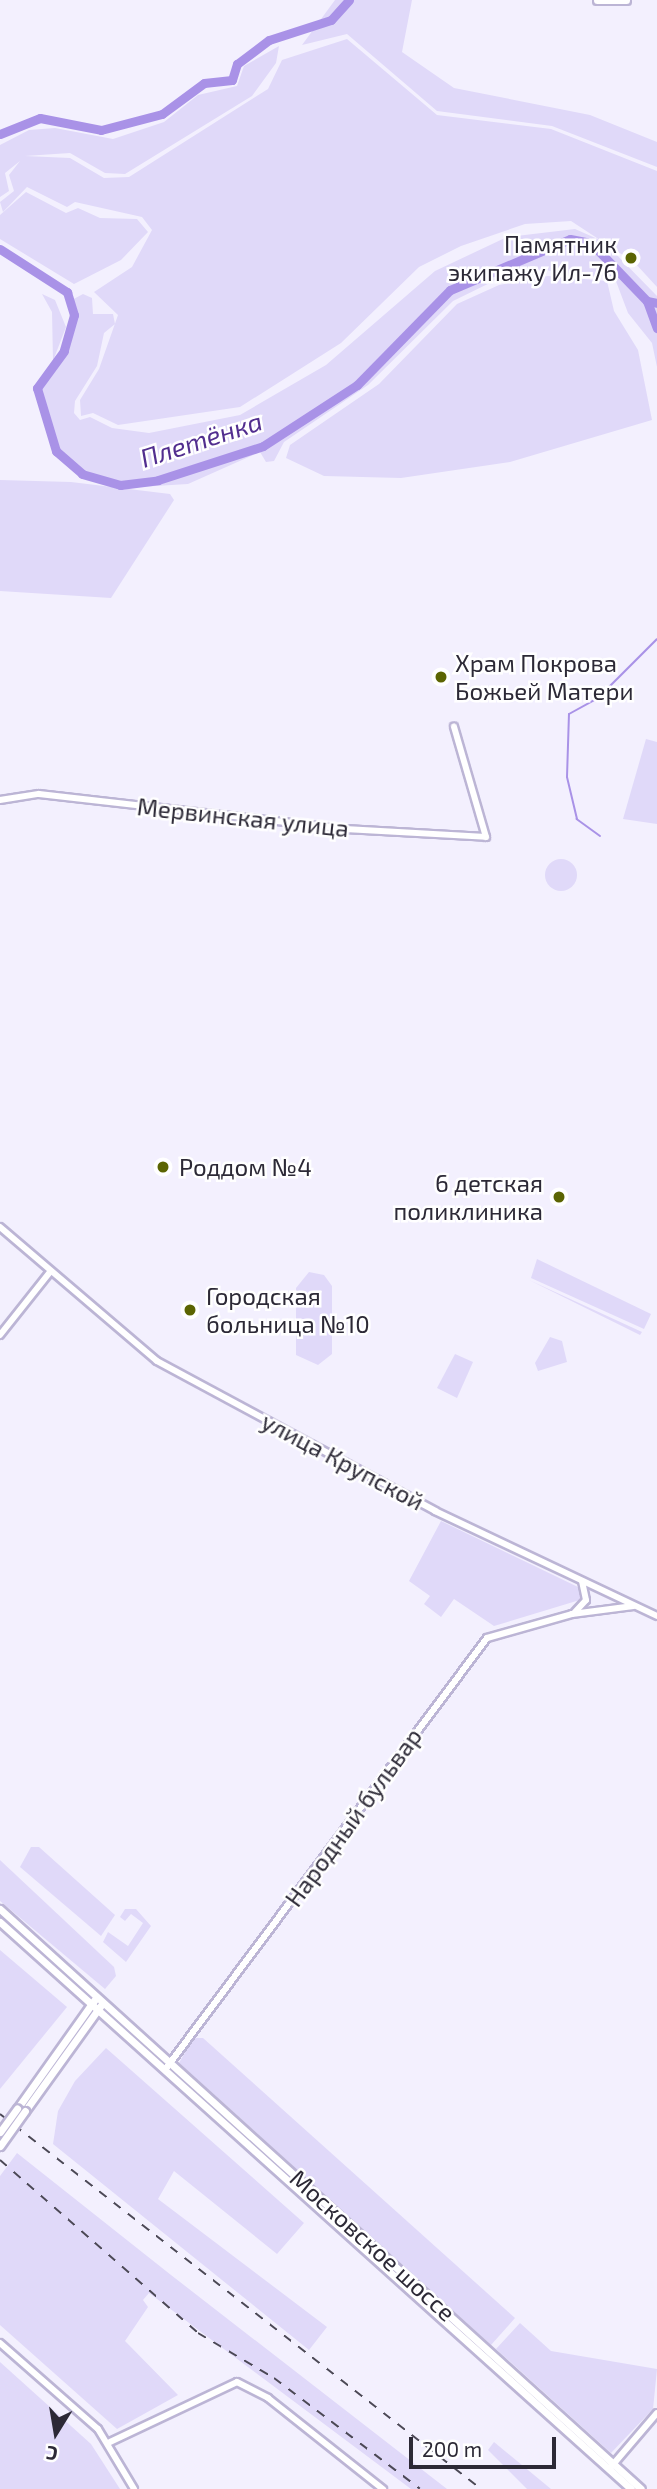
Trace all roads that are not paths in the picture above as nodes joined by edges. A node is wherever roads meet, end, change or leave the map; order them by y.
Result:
1 (597, 0) edge
2 (626, 0) edge
3 (454, 727) dead end
4 (0, 800) edge
5 (0, 1227) edge
6 (50, 1272) junction
7 (0, 1335) edge
8 (582, 1581) junction
9 (612, 1596) junction
10 (635, 1606) junction
11 (610, 1608) junction
12 (572, 1614) junction
13 (657, 1616) edge
14 (0, 1909) edge
15 (0, 1922) edge
16 (99, 2002) junction
17 (172, 2062) junction
18 (166, 2069) junction
19 (21, 2110) junction
20 (0, 2132) edge
21 (0, 2146) edge
22 (0, 2343) edge
23 (657, 2413) edge
24 (110, 2442) junction
25 (611, 2467) junction
26 (134, 2489) edge
27 (383, 2489) edge
28 (631, 2489) edge
29 (641, 2489) edge

1 - 2 main road
3 - 4 street, Мервинская улица
5 - 6 street, улица Крупской
6 - 7 street
6 - 8 street, улица Крупской
8 - 9 street, улица Крупской
8 - 12 street
9 - 10 street, улица Крупской
9 - 11 street
10 - 11 street, Народный бульвар
10 - 13 street, улица Крупской
11 - 12 street, Народный бульвар
12 - 17 street, Народный бульвар
14 - 16 main road, Московское шоссе
15 - 16 main road, Московское шоссе
16 - 17 main road, Московское шоссе
16 - 18 main road, Московское шоссе
16 - 19 main road
17 - 18 street, Народный бульвар
17 - 25 main road, Московское шоссе
18 - 25 main road, Московское шоссе
19 - 20 main road, bridge
19 - 21 main road, bridge
22 - 24 street
23 - 25 street
24 - 26 street
24 - 27 street
25 - 28 main road, Московское шоссе
25 - 29 main road, Московское шоссе

